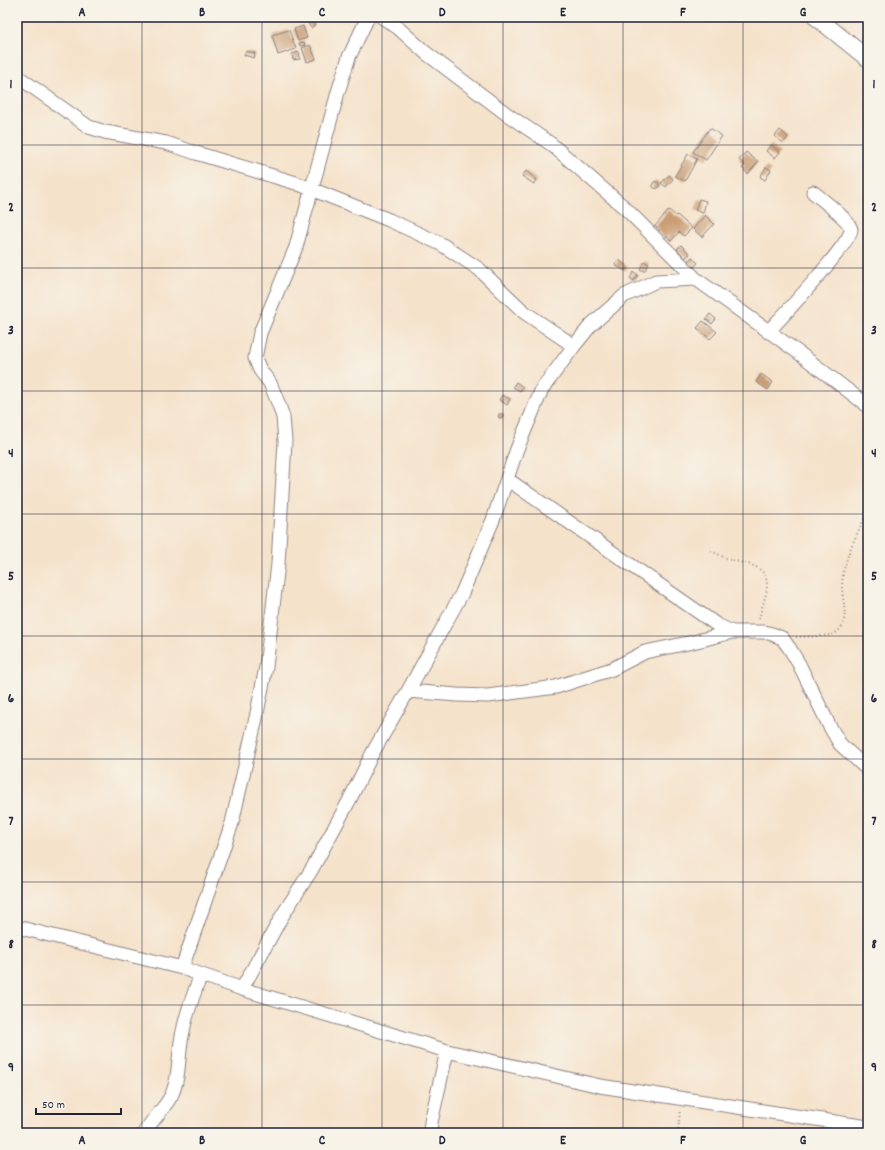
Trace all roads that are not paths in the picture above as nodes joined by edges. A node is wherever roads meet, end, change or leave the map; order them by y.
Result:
1 (368, 17) edge
2 (382, 17) edge
3 (816, 17) edge
4 (868, 59) edge
5 (17, 76) edge
6 (312, 189) junction
7 (813, 192) dead end
8 (696, 280) junction
9 (768, 332) junction
10 (574, 346) junction
11 (868, 406) edge
12 (508, 479) junction
13 (732, 632) junction
14 (408, 691) junction
15 (868, 770) edge
16 (17, 927) edge
17 (182, 968) junction
18 (201, 975) junction
19 (242, 989) junction
20 (447, 1051) junction
21 (868, 1127) edge
22 (144, 1133) edge
23 (430, 1133) edge

1 - 6 street
2 - 8 street
3 - 4 street
5 - 6 street
6 - 10 street
6 - 17 street
7 - 9 street
8 - 9 street
8 - 10 street
9 - 11 street
10 - 12 street
12 - 13 street
12 - 14 street
13 - 14 street
13 - 15 street
14 - 19 street
16 - 17 street
17 - 18 street
18 - 19 street
18 - 22 street
19 - 20 street
20 - 21 street
20 - 23 street

